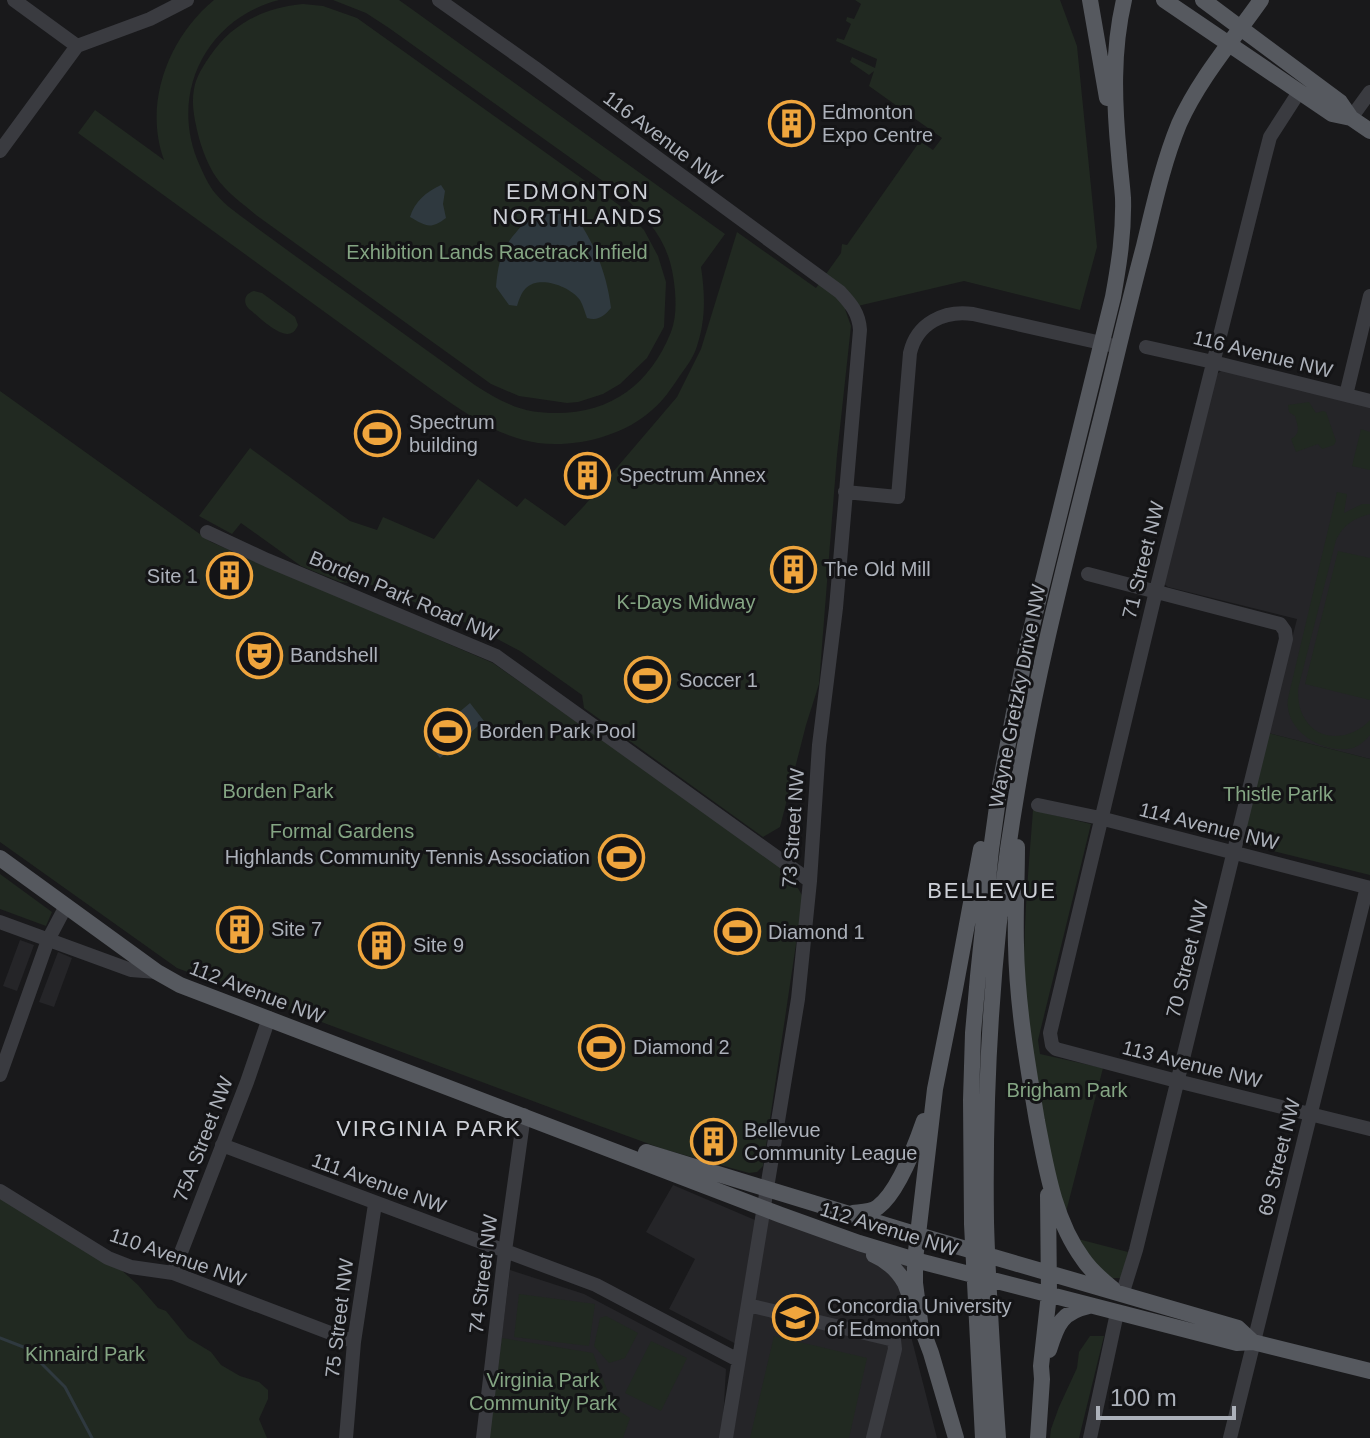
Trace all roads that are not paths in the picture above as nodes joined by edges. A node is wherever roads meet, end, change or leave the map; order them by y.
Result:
1 (14, 0) edge
2 (187, 0) edge
3 (439, 0) edge
4 (1090, 0) edge
5 (1124, 0) edge
6 (1164, 0) edge
7 (1203, 0) edge
8 (1261, 0) edge
9 (1241, 28) junction
10 (1228, 45) junction
11 (77, 46) junction
12 (1299, 92) junction
13 (1370, 92) edge
14 (1351, 118) junction
15 (1370, 131) edge
16 (0, 151) edge
17 (1119, 154) junction
18 (1370, 296) edge
19 (857, 313) joint
20 (1102, 343) junction
21 (1119, 347) junction
22 (1146, 347) dead end
23 (1213, 362) junction
24 (1346, 395) junction
25 (1370, 401) edge
26 (845, 492) junction
27 (207, 532) dead end
28 (1088, 574) dead end
29 (1156, 591) junction
30 (1000, 785) junction
31 (1016, 793) junction
32 (1038, 805) dead end
33 (1100, 818) junction
34 (1234, 853) junction
35 (0, 858) edge
36 (810, 881) junction
37 (1368, 887) edge
38 (66, 906) junction
39 (0, 922) edge
40 (48, 940) junction
41 (157, 972) junction
42 (269, 1018) junction
43 (1052, 1045) joint
44 (0, 1075) edge
45 (1177, 1081) junction
46 (935, 1089) junction
47 (1311, 1114) junction
48 (524, 1115) junction
49 (1370, 1129) edge
50 (222, 1145) junction
51 (1047, 1173) junction
52 (768, 1189) junction
53 (0, 1191) edge
54 (375, 1204) junction
55 (765, 1208) junction
56 (851, 1214) junction
57 (830, 1233) junction
58 (918, 1235) junction
59 (505, 1251) junction
60 (915, 1260) junction
61 (173, 1273) junction
62 (1049, 1273) junction
63 (1049, 1294) junction
64 (1121, 1295) junction
65 (748, 1305) junction
66 (1091, 1306) junction
67 (1117, 1313) junction
68 (920, 1321) junction
69 (354, 1342) junction
70 (1253, 1342) junction
71 (738, 1360) junction
72 (1370, 1371) edge
73 (1042, 1379) junction
74 (346, 1438) edge
75 (483, 1438) edge
76 (726, 1438) edge
77 (873, 1438) edge
78 (956, 1438) edge
79 (983, 1438) edge
80 (998, 1438) edge
81 (1038, 1438) edge
82 (1090, 1438) edge
83 (1230, 1438) edge

1 - 11 street
2 - 11 street
3 - 19 street, 116 Avenue NW
4 - 17 main road
5 - 17 main road, Wayne Gretzky Drive NW
6 - 10 main road
7 - 9 main road
8 - 9 main road, Wayne Gretzky Drive NW
9 - 10 main road, Wayne Gretzky Drive NW
9 - 14 main road
10 - 12 main road
10 - 21 main road, Wayne Gretzky Drive NW
11 - 16 street
12 - 14 main road
12 - 23 street, 71 Street NW
13 - 14 street
14 - 15 main road
17 - 20 main road, Wayne Gretzky Drive NW
18 - 24 street
19 - 26 street, 73 Street NW
20 - 21 street
20 - 26 street
20 - 30 main road, Wayne Gretzky Drive NW
21 - 31 main road, Wayne Gretzky Drive NW
22 - 23 street, 116 Avenue NW
23 - 24 street, 116 Avenue NW
23 - 29 street, 71 Street NW
24 - 25 street, 116 Avenue NW
26 - 36 street, 73 Street NW
27 - 36 street, Borden Park Road NW
28 - 29 street
29 - 33 street, 71 Street NW
29 - 34 street, 70 Street NW
30 - 46 main road
30 - 79 main road, Wayne Gretzky Drive NW
31 - 51 main road
31 - 80 main road, Wayne Gretzky Drive NW
32 - 33 street, 114 Avenue NW
33 - 34 street, 114 Avenue NW
33 - 43 street, 71 Street NW
34 - 37 street, 114 Avenue NW
34 - 45 street, 70 Street NW
35 - 38 main road, 112 Avenue NW
36 - 52 street, 73 Street NW
37 - 47 street, 69 Street NW
38 - 40 street
38 - 41 main road, 112 Avenue NW
39 - 40 street
40 - 41 street
40 - 44 street
41 - 42 main road, 112 Avenue NW
42 - 48 main road, 112 Avenue NW
42 - 50 street, 75A Street NW
43 - 45 street, 113 Avenue NW
45 - 47 street, 113 Avenue NW
45 - 64 street, 70 Street NW
46 - 56 main road
46 - 58 main road
47 - 49 street, 113 Avenue NW
47 - 70 street, 69 Street NW
48 - 52 main road, 112 Avenue NW
48 - 55 main road, 112 Avenue NW
48 - 59 street, 74 Street NW
50 - 54 street, 111 Avenue NW
50 - 61 street, 75A Street NW
51 - 62 main road
51 - 64 main road
52 - 55 street, 73 Street NW
52 - 56 main road, 112 Avenue NW
53 - 61 street, 110 Avenue NW
54 - 59 street, 111 Avenue NW
54 - 69 street, 75 Street NW
55 - 57 main road, 112 Avenue NW
55 - 65 street, 73 Street NW
56 - 58 main road, 112 Avenue NW
57 - 60 main road, 112 Avenue NW
57 - 68 main road
58 - 60 main road
58 - 62 main road, 112 Avenue NW
59 - 71 street, 111 Avenue NW
59 - 75 street, 74 Street NW
60 - 63 main road, 112 Avenue NW
60 - 68 main road
61 - 69 street, 110 Avenue NW
62 - 63 main road
62 - 64 main road, 112 Avenue NW
63 - 66 main road, 112 Avenue NW
63 - 73 main road
64 - 70 main road, 112 Avenue NW
65 - 71 street, 73 Street NW
65 - 77 street
66 - 67 main road, 112 Avenue NW
66 - 73 main road
67 - 70 main road, 112 Avenue NW
67 - 82 street
68 - 78 main road
69 - 74 street, 75 Street NW
70 - 72 main road, 112 Avenue NW
70 - 83 street, 69 Street NW
71 - 76 street, 73 Street NW
73 - 81 main road

